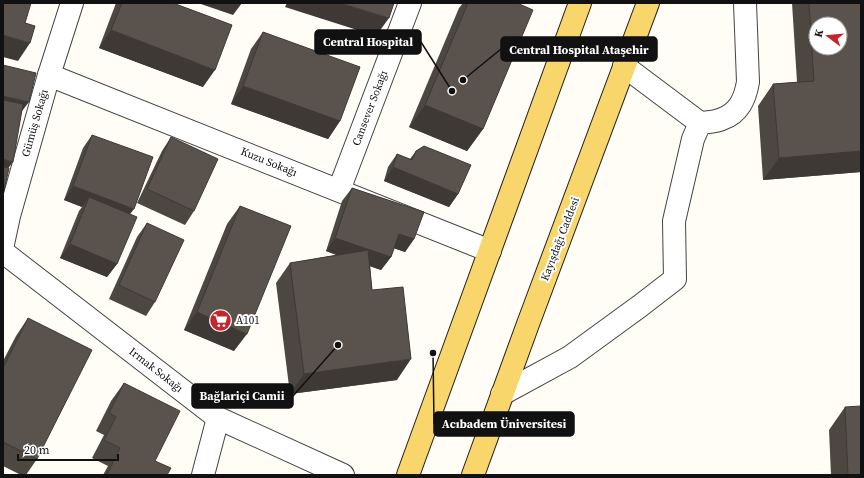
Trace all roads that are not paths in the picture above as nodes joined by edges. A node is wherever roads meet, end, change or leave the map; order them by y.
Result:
1 (72, 3) edge
2 (410, 3) edge
3 (580, 3) edge
4 (648, 3) edge
5 (745, 3) edge
6 (624, 66) junction
7 (49, 75) junction
8 (700, 123) junction
9 (339, 190) junction
10 (3, 244) edge
11 (490, 251) junction
12 (3, 252) edge
13 (502, 394) junction
14 (218, 418) junction
15 (203, 475) edge
16 (343, 475) edge
17 (408, 475) edge
18 (473, 475) edge

1 - 7 street, Gümüş Sokağı
2 - 9 street, Cansever Sokağı
3 - 11 main road
4 - 6 main road, Kayışdağı Caddesi
5 - 8 street
6 - 8 street
6 - 13 main road, Kayışdağı Caddesi
7 - 9 street, Kuzu Sokağı
7 - 10 street, Gümüş Sokağı
8 - 13 street
9 - 11 street, Kuzu Sokağı
11 - 17 main road
12 - 14 street, Irmak Sokağı
13 - 18 main road, Kayışdağı Caddesi
14 - 15 street
14 - 16 street, Irmak Sokağı

